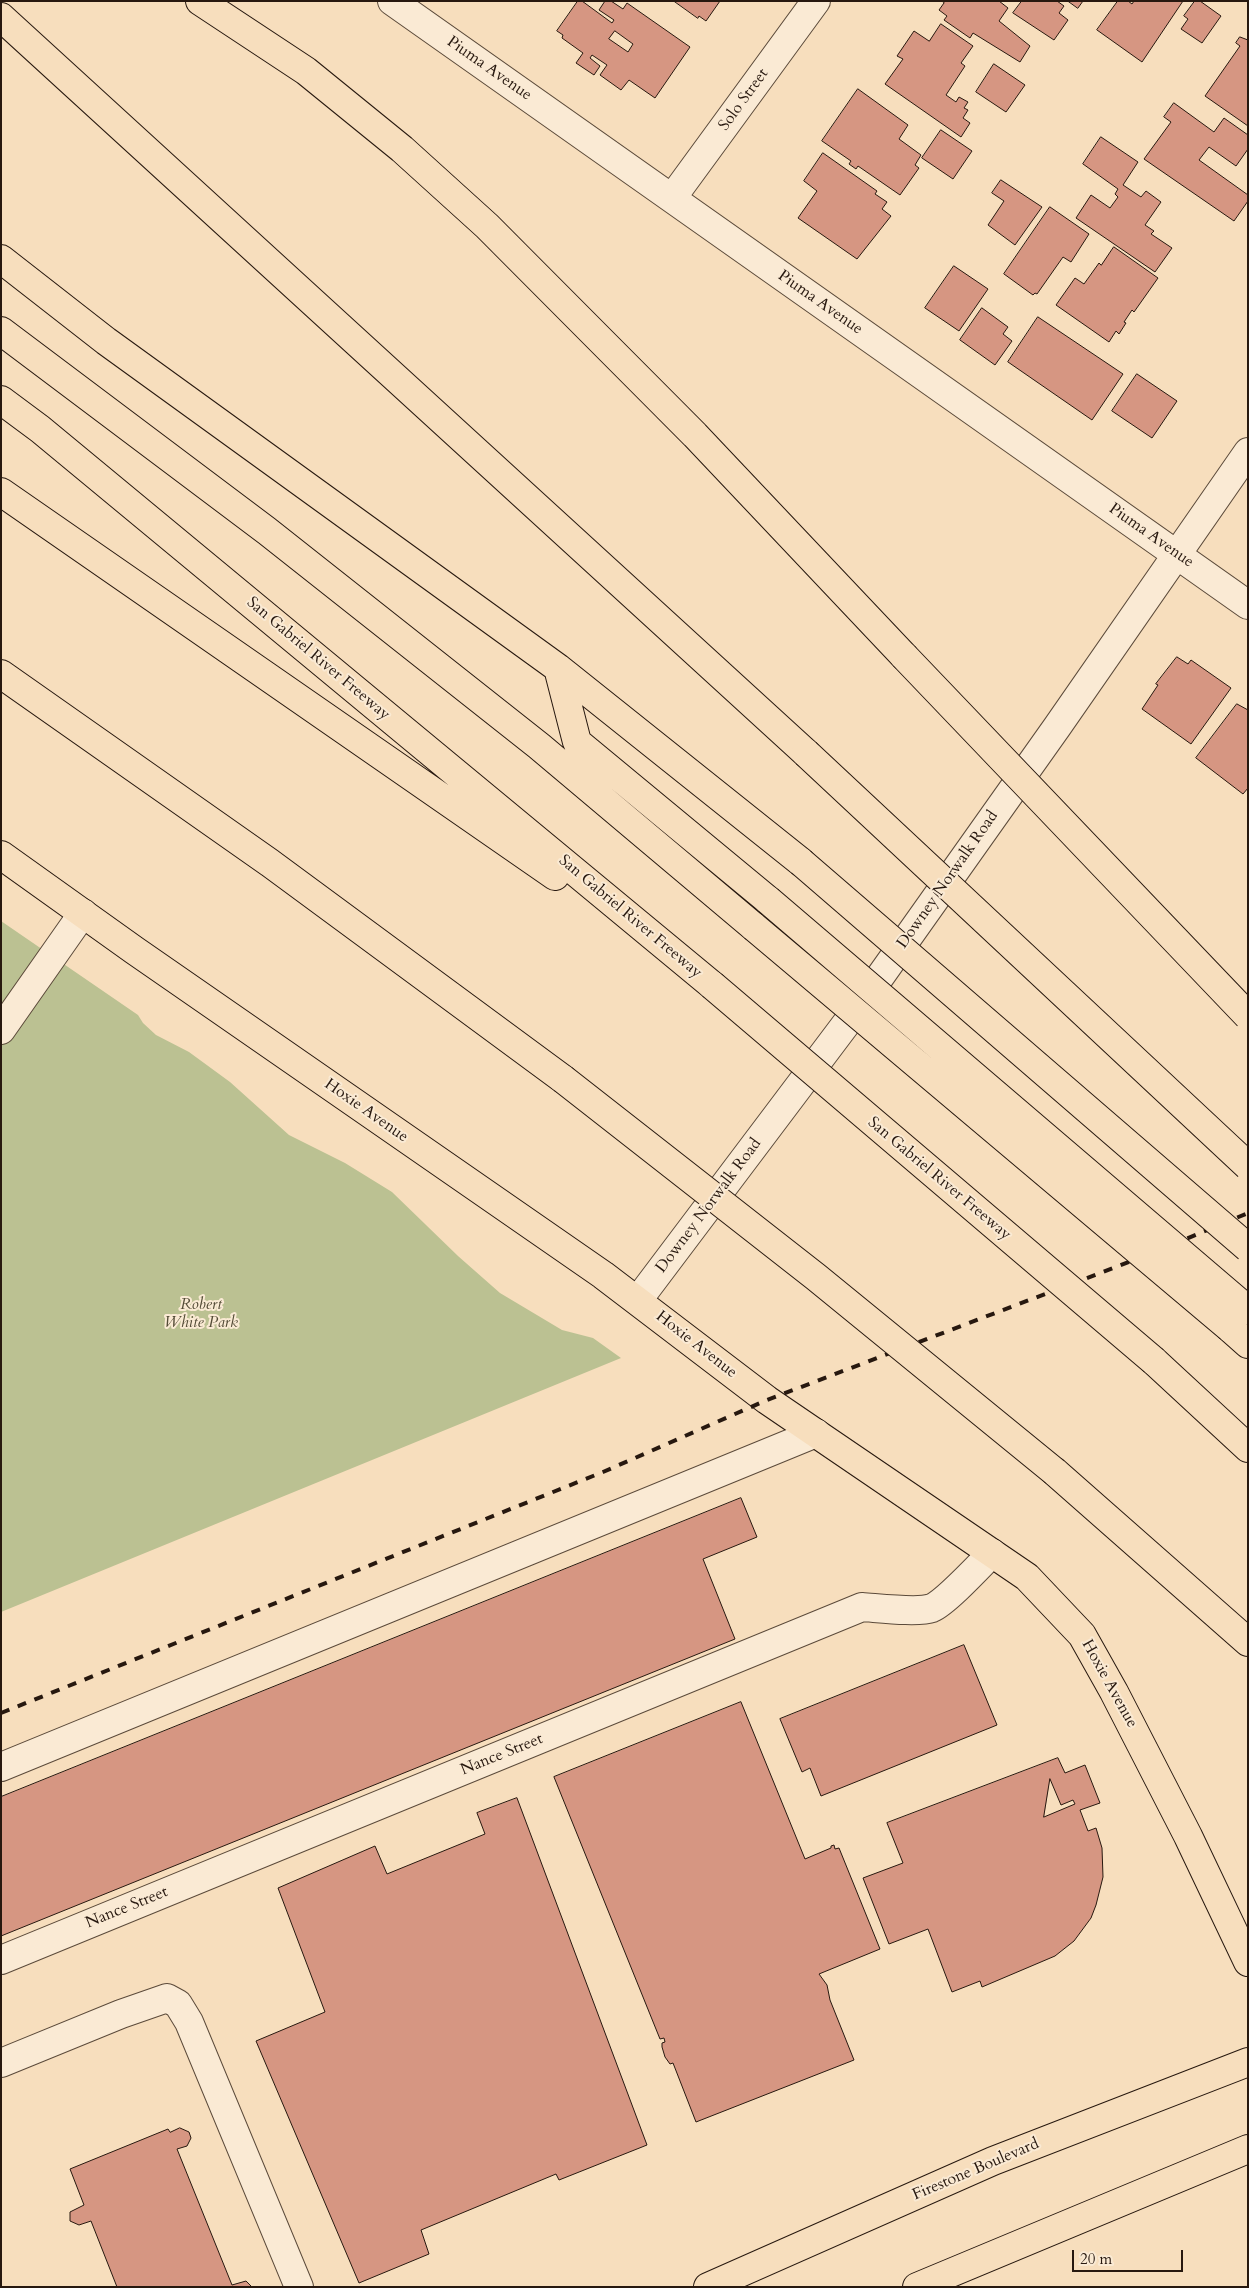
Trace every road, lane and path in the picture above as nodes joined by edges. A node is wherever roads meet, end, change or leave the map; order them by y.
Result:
1 (6, 1) edge
2 (200, 1) edge
3 (392, 1) edge
4 (816, 1) edge
5 (1, 17) edge
6 (24, 35) junction
7 (672, 198) junction
8 (1, 259) edge
9 (1, 331) edge
10 (1, 400) edge
11 (1248, 452) edge
12 (1, 492) edge
13 (1177, 554) junction
14 (1248, 605) edge
15 (558, 668) junction
16 (1, 674) edge
17 (1, 678) edge
18 (58, 714) junction
19 (1, 855) edge
20 (83, 913) junction
21 (712, 985) junction
22 (1248, 1016) edge
23 (1, 1030) edge
24 (1248, 1166) edge
25 (1248, 1248) edge
26 (638, 1300) junction
27 (1242, 1327) edge
28 (816, 1433) junction
29 (1248, 1448) edge
30 (992, 1553) junction
31 (1248, 1642) edge
32 (1, 1767) edge
33 (1, 1960) edge
34 (1248, 1962) edge
35 (1248, 2062) edge
36 (1, 2063) edge
37 (1248, 2149) edge
38 (299, 2287) edge
39 (708, 2287) edge
40 (917, 2287) edge

1 - 6 main road
2 - 22 main road, bridge
3 - 7 street, Piuma Avenue
4 - 7 street, Solo Street
5 - 6 main road
6 - 24 main road, bridge
7 - 13 street, Piuma Avenue
8 - 15 main road
9 - 27 main road, bridge
10 - 21 main road, San Gabriel River Freeway
11 - 13 street, Downey Norwalk Road
12 - 21 main road
13 - 14 street, Piuma Avenue
13 - 26 street, Downey Norwalk Road
15 - 25 main road, bridge
15 - 27 main road, bridge
16 - 18 main road
17 - 18 main road
18 - 31 main road, bridge
19 - 20 main road, Hoxie Avenue
20 - 23 street
20 - 26 main road, Hoxie Avenue
21 - 29 main road, San Gabriel River Freeway, bridge
26 - 28 main road, Hoxie Avenue
28 - 30 main road, Hoxie Avenue
28 - 32 street
30 - 33 street, Nance Street
30 - 34 main road, Hoxie Avenue
35 - 39 main road, Firestone Boulevard
36 - 38 street
37 - 40 main road

